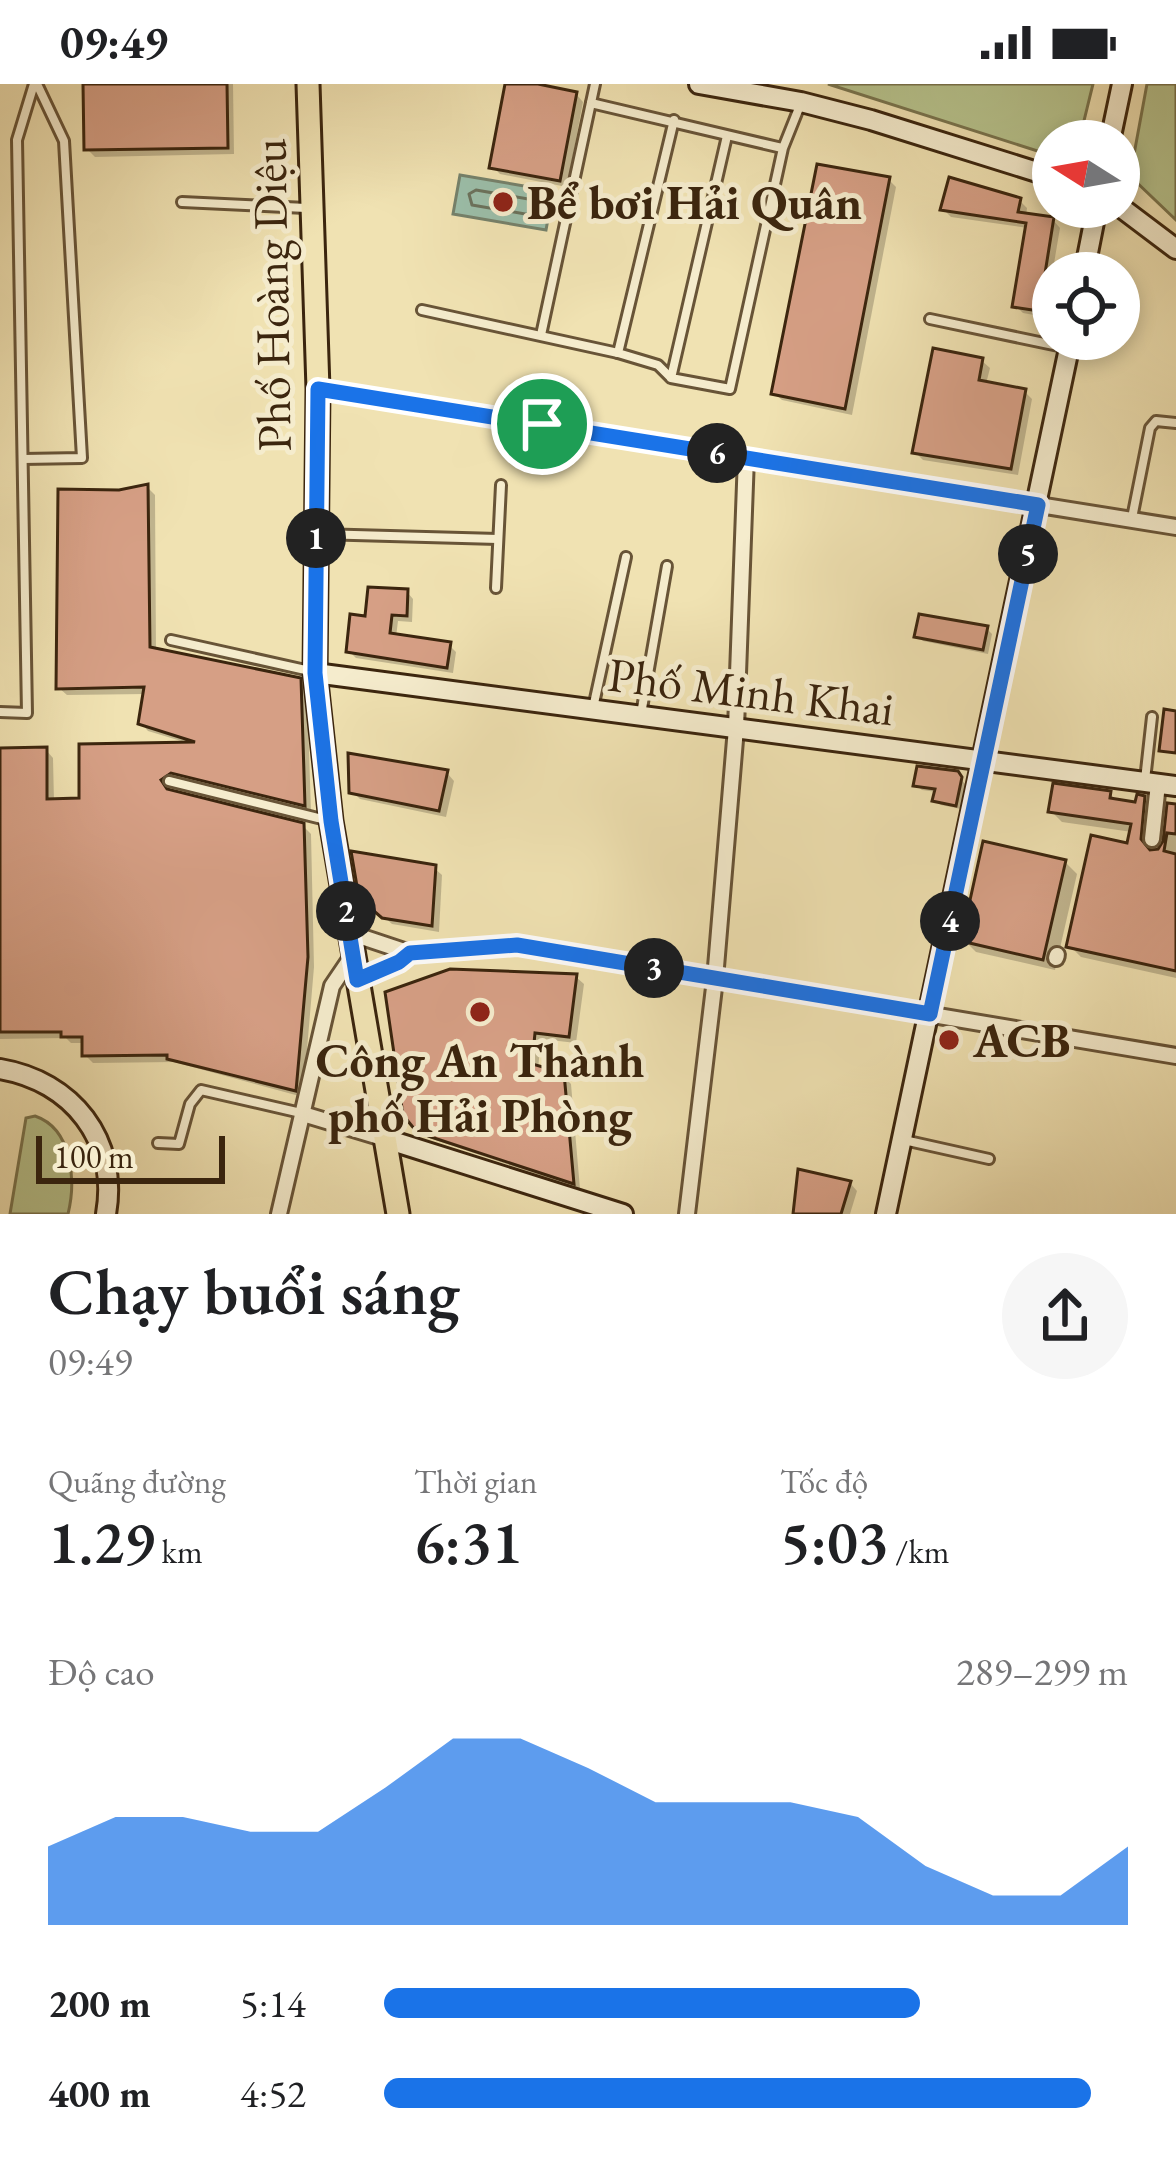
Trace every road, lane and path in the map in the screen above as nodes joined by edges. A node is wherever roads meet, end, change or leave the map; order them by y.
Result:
1 (36, 84) edge
2 (308, 84) edge
3 (595, 84) edge
4 (699, 84) edge
5 (1122, 84) edge
6 (801, 102) junction
7 (591, 103) junction
8 (674, 120) junction
9 (1114, 120) edge
10 (727, 136) junction
11 (783, 148) junction
12 (1032, 171) edge
13 (182, 202) dead end
14 (311, 208) junction
15 (1140, 222) edge
16 (1176, 249) edge
17 (422, 310) dead end
18 (930, 319) dead end
19 (541, 335) junction
20 (1032, 337) edge
21 (618, 353) junction
22 (1067, 360) edge
23 (671, 378) junction
24 (318, 389) junction
25 (1176, 423) edge
26 (746, 457) junction
27 (23, 459) junction
28 (501, 485) dead end
29 (1038, 505) junction
30 (1132, 520) junction
31 (1176, 527) edge
32 (316, 534) junction
33 (498, 539) junction
34 (626, 557) dead end
35 (667, 566) dead end
36 (496, 588) dead end
37 (171, 640) dead end
38 (315, 673) junction
39 (593, 710) junction
40 (0, 712) edge
41 (640, 716) junction
42 (1152, 717) dead end
43 (736, 728) junction
44 (983, 760) junction
45 (169, 781) dead end
46 (1160, 784) edge
47 (331, 821) junction
48 (1152, 839) dead end
49 (352, 944) junction
50 (410, 953) junction
51 (715, 979) junction
52 (357, 980) junction
53 (930, 1014) junction
54 (1176, 1055) edge
55 (0, 1069) edge
56 (0, 1086) edge
57 (303, 1114) junction
58 (386, 1138) junction
59 (902, 1139) junction
60 (158, 1143) dead end
61 (988, 1159) dead end
62 (104, 1214) edge
63 (279, 1214) edge
64 (398, 1214) edge
65 (623, 1214) edge
66 (687, 1214) edge
67 (886, 1214) edge

1 - 27 lane
1 - 27 lane
2 - 14 main road, Phố Hoàng Diệu
3 - 7 lane
4 - 6 main road
5 - 9 main road
6 - 11 lane
6 - 12 main road
7 - 8 lane
7 - 19 lane
8 - 10 lane
8 - 21 lane
10 - 11 lane
10 - 23 lane
11 - 23 lane
13 - 14 lane
14 - 24 main road, Phố Hoàng Diệu
15 - 16 main road
17 - 19 lane
18 - 20 lane
19 - 21 lane
21 - 23 lane
22 - 29 main road
24 - 26 street
24 - 32 main road, Phố Hoàng Diệu
25 - 30 lane
26 - 29 street
26 - 43 street
27 - 40 lane
28 - 33 lane
29 - 30 street
29 - 44 main road
30 - 31 street
32 - 33 lane
32 - 38 main road, Phố Hoàng Diệu
33 - 36 lane
34 - 39 lane
35 - 41 lane
37 - 38 lane
38 - 39 main road, Phố Minh Khai
38 - 47 main road, Phố Hoàng Diệu
39 - 41 main road, Phố Minh Khai
41 - 43 main road, Phố Minh Khai
42 - 46 lane
43 - 44 main road, Phố Minh Khai
43 - 51 street
44 - 46 main road, Phố Minh Khai
44 - 53 main road
45 - 47 lane
46 - 48 street
47 - 49 main road, Phố Hoàng Diệu
49 - 50 street
49 - 52 main road, Phố Hoàng Diệu
49 - 57 street
50 - 51 street
50 - 52 street
51 - 53 street
51 - 66 street
52 - 58 main road, Phố Hoàng Diệu
53 - 54 street
53 - 59 main road
55 - 62 main road
56 - 62 main road
57 - 58 street
57 - 60 lane
57 - 63 street
58 - 64 main road, Phố Hoàng Diệu
58 - 65 main road
59 - 61 lane
59 - 67 main road

